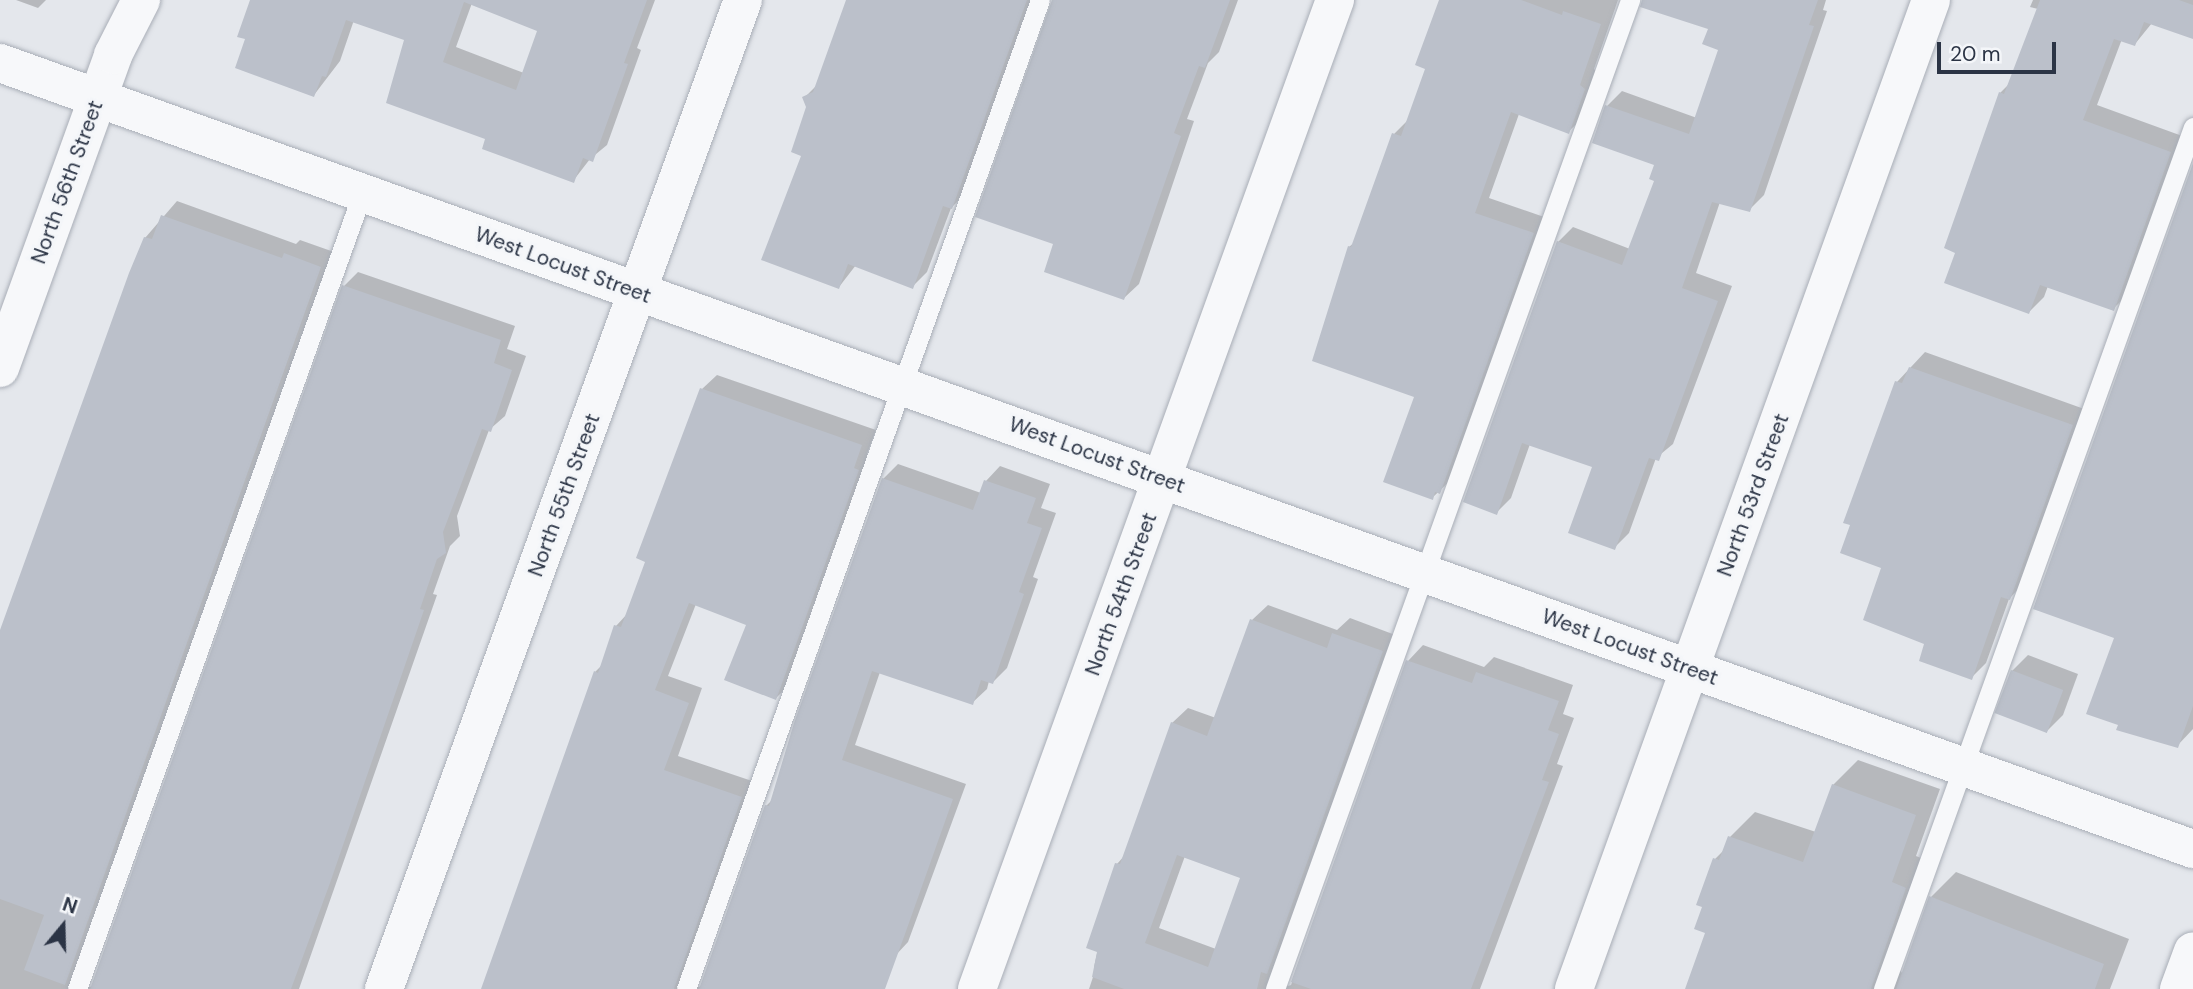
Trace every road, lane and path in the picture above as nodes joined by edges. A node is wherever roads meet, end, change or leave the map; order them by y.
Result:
1 (141, 0) edge
2 (743, 0) edge
3 (1040, 0) edge
4 (1335, 0) edge
5 (1630, 0) edge
6 (1931, 0) edge
7 (0, 63) edge
8 (97, 98) junction
9 (2193, 127) edge
10 (362, 194) junction
11 (638, 292) junction
12 (0, 368) edge
13 (901, 385) junction
14 (1163, 478) junction
15 (1423, 571) junction
16 (1691, 669) junction
17 (1963, 769) junction
18 (2193, 849) edge
19 (2193, 951) edge
20 (78, 989) edge
21 (384, 989) edge
22 (686, 989) edge
23 (977, 989) edge
24 (1275, 989) edge
25 (1574, 989) edge
26 (1883, 989) edge
27 (2179, 989) edge

1 - 8 street, North 56th Street
2 - 11 street, North 55th Street
3 - 13 lane
4 - 14 street, North 54th Street
5 - 15 lane
6 - 16 street, North 53rd Street
7 - 8 street, West Locust Street
8 - 10 street, West Locust Street
8 - 12 street, North 56th Street
9 - 17 lane
10 - 11 street, West Locust Street
10 - 20 lane
11 - 13 street, West Locust Street
11 - 21 street, North 55th Street
13 - 14 street, West Locust Street
13 - 22 lane
14 - 15 street, West Locust Street
14 - 23 street, North 54th Street
15 - 16 street, West Locust Street
15 - 24 lane
16 - 17 street, West Locust Street
16 - 25 street, North 53rd Street
17 - 18 street, West Locust Street
17 - 26 lane
19 - 27 street

